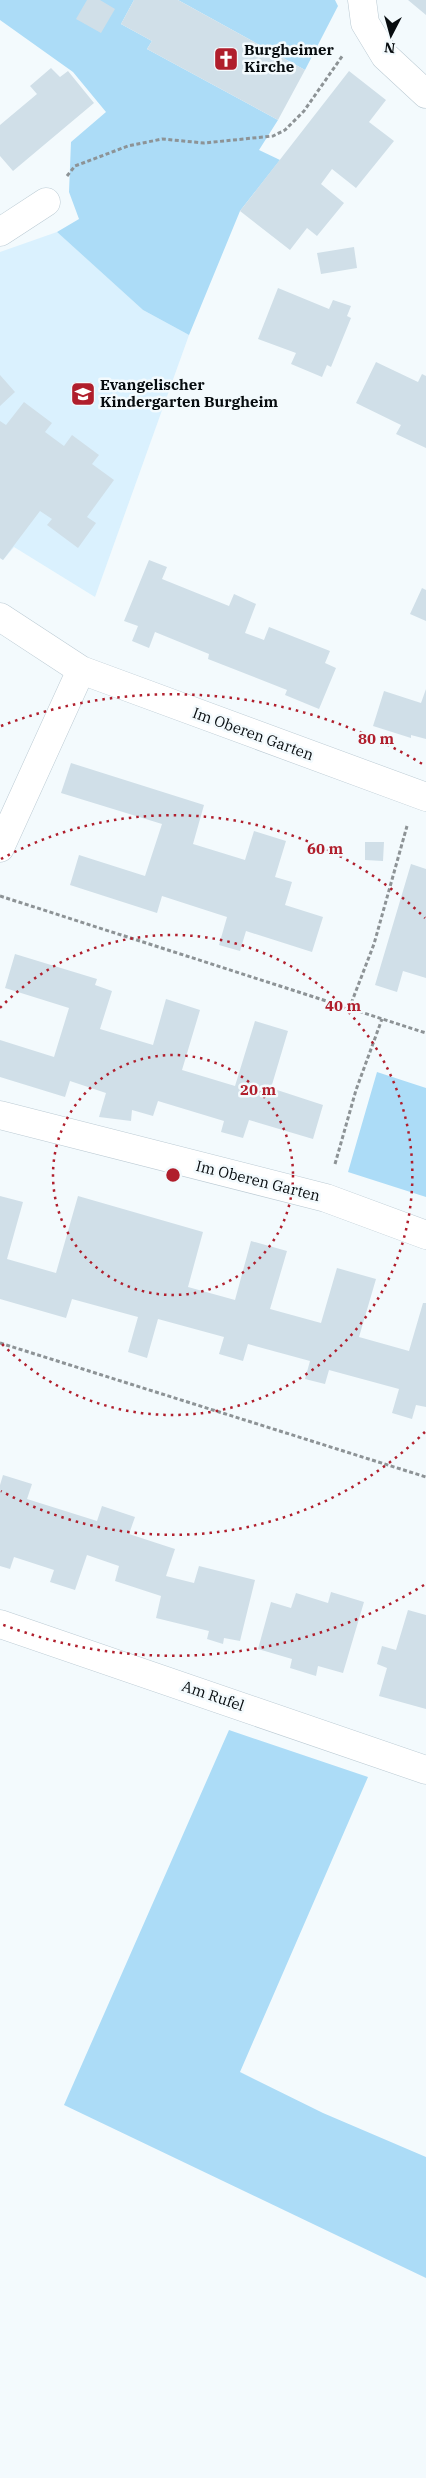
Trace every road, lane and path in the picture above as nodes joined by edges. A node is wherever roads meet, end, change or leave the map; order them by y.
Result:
1 (363, 12) edge
2 (426, 94) edge
3 (46, 202) joint
4 (0, 232) edge
5 (0, 617) edge
6 (81, 670) junction
7 (426, 797) edge
8 (0, 848) edge
9 (398, 866) dead end
10 (0, 896) edge
11 (350, 1009) junction
12 (382, 1019) junction
13 (426, 1033) edge
14 (0, 1115) edge
15 (326, 1198) junction
16 (426, 1235) edge
17 (0, 1343) edge
18 (426, 1477) edge
19 (0, 1624) edge
20 (426, 1770) edge

1 - 2 street
1 - 3 path
3 - 4 street
5 - 6 street, Im Oberen Garten
6 - 7 street, Im Oberen Garten
6 - 8 street
9 - 11 path
10 - 11 path
11 - 12 path
12 - 13 path
12 - 15 path
14 - 15 street, Im Oberen Garten
15 - 16 street, Im Oberen Garten
17 - 18 path
19 - 20 street, Am Rufel

